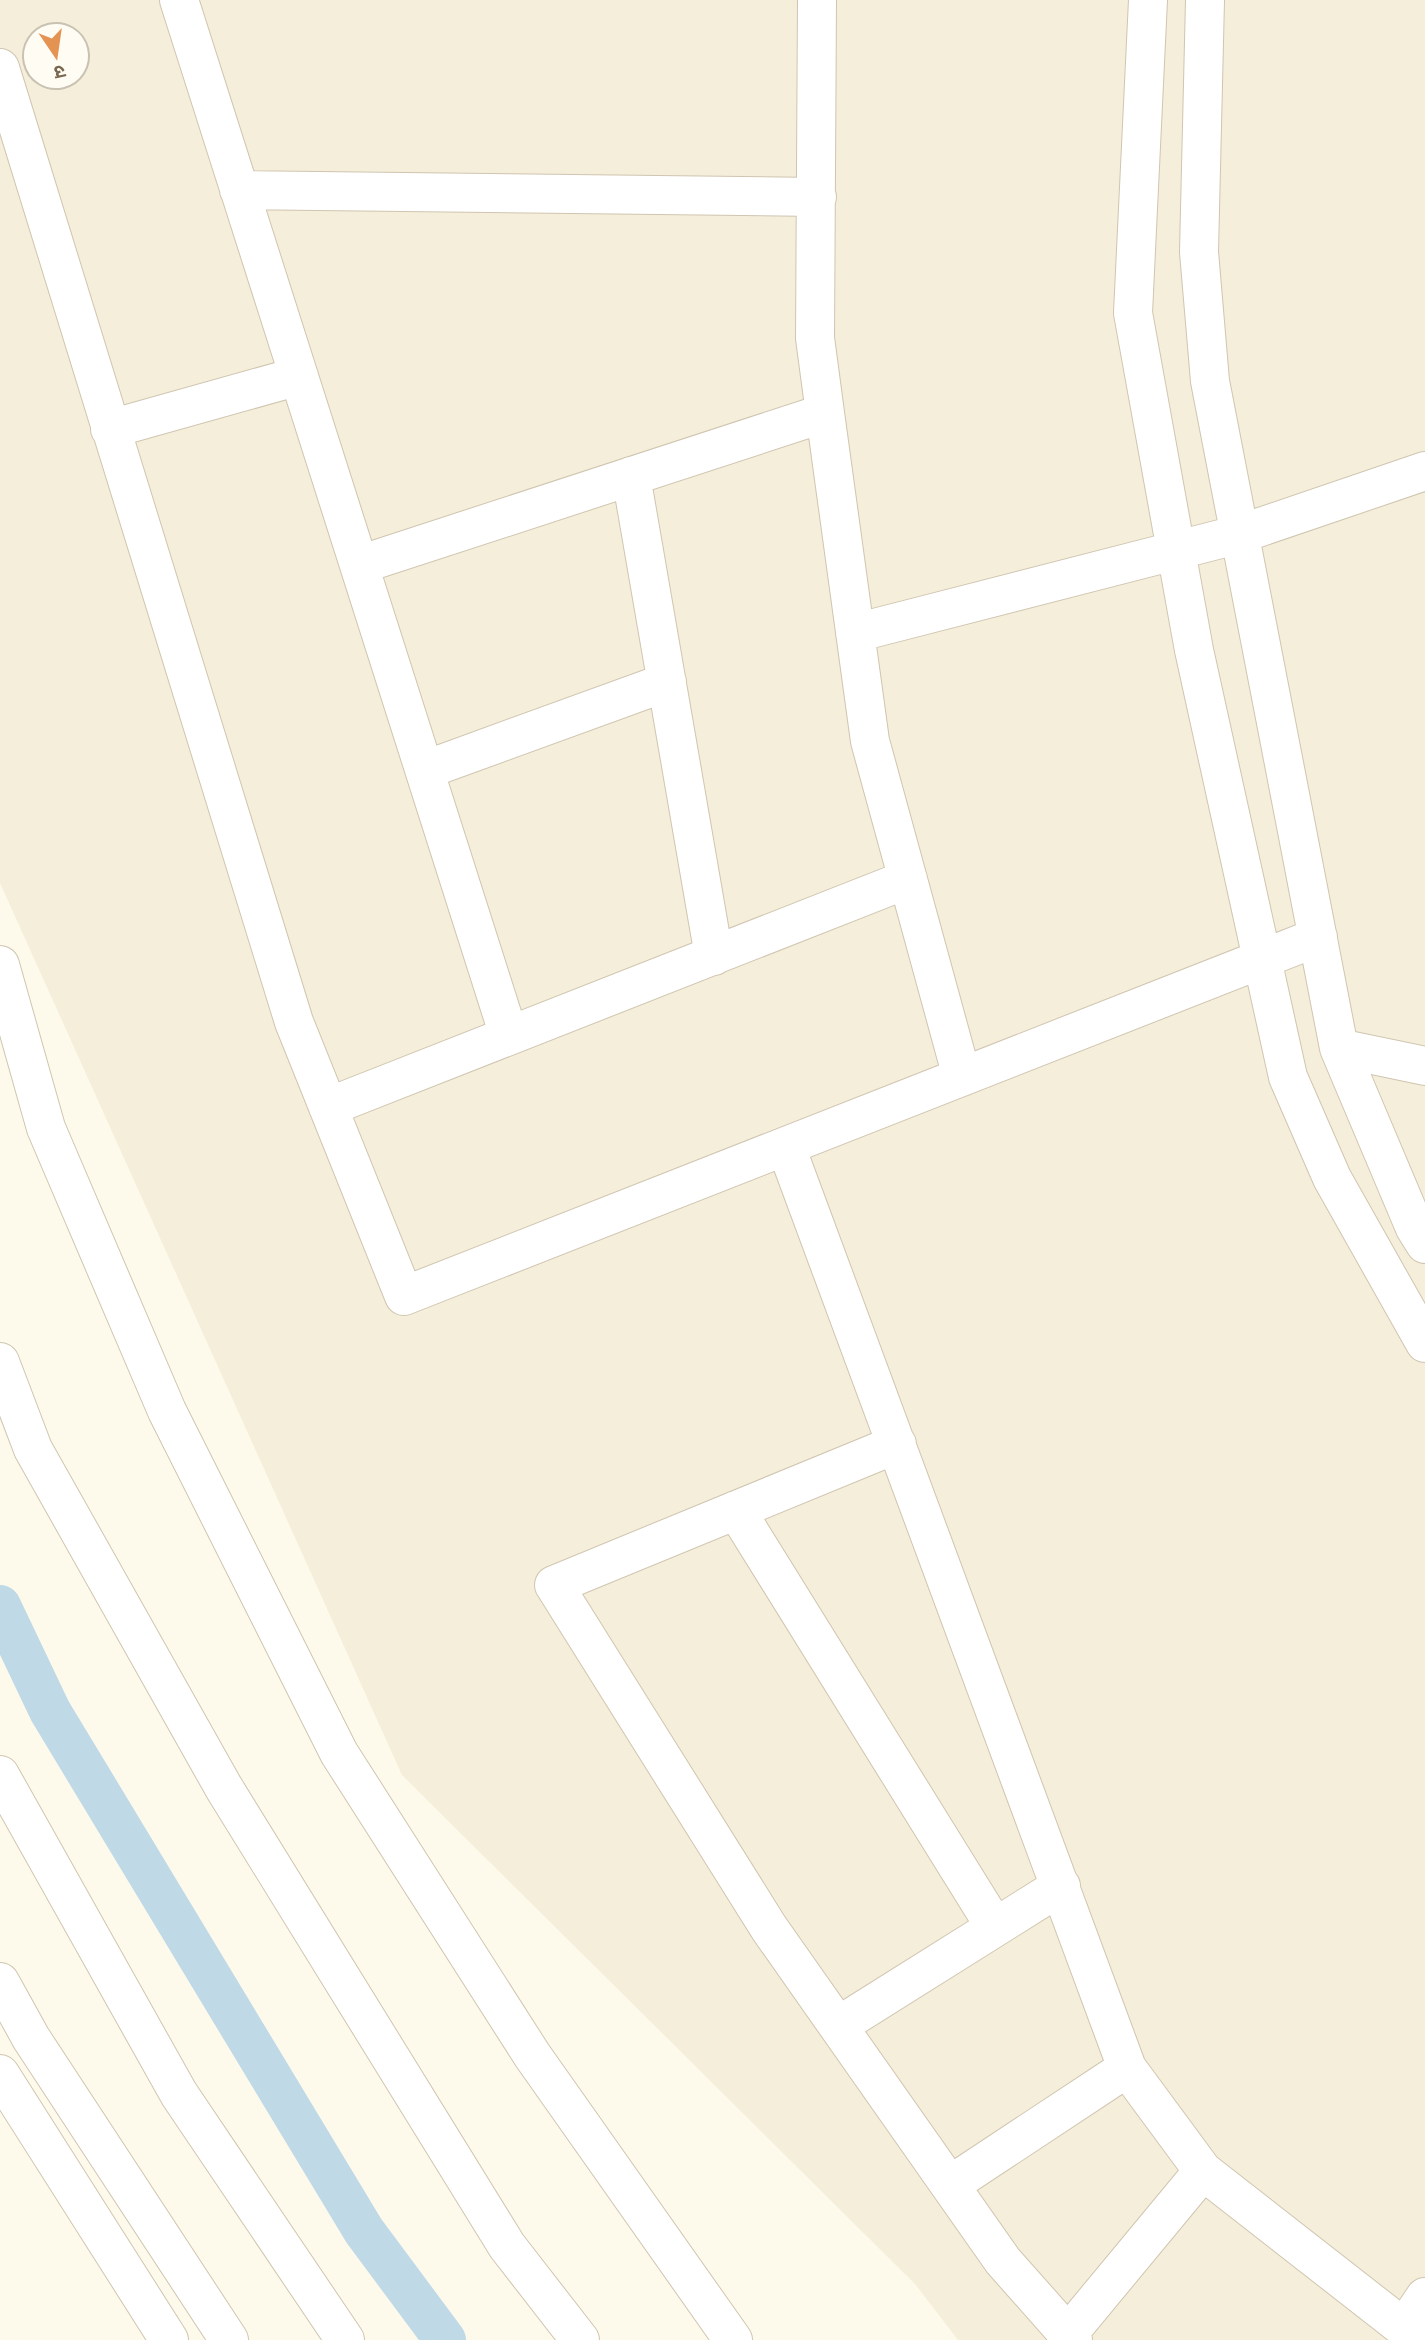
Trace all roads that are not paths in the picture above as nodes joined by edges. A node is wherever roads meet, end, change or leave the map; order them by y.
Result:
1 (179, 0) edge
2 (817, 0) edge
3 (1148, 0) edge
4 (1205, 0) edge
5 (0, 68) edge
6 (239, 190) junction
7 (817, 197) junction
8 (299, 376) junction
9 (825, 413) junction
10 (110, 429) junction
11 (1425, 471) edge
12 (631, 476) junction
13 (1240, 534) junction
14 (1176, 551) junction
15 (359, 565) junction
16 (855, 633) junction
17 (667, 682) junction
18 (425, 771) junction
19 (908, 879) junction
20 (1318, 937) junction
21 (714, 956) junction
22 (1262, 960) junction
23 (0, 965) edge
24 (509, 1036) junction
25 (1339, 1048) junction
26 (1425, 1066) edge
27 (962, 1077) junction
28 (328, 1107) junction
29 (786, 1147) junction
30 (1425, 1244) edge
31 (1425, 1343) edge
32 (0, 1362) edge
33 (897, 1444) junction
34 (736, 1510) junction
35 (0, 1775) edge
36 (1060, 1886) junction
37 (995, 1927) junction
38 (0, 1982) edge
39 (838, 2026) junction
40 (1127, 2068) junction
41 (0, 2074) edge
42 (1203, 2171) junction
43 (950, 2185) junction
44 (1425, 2297) edge
45 (1409, 2334) edge
46 (1071, 2337) edge
47 (169, 2340) edge
48 (229, 2340) edge
49 (345, 2340) edge
50 (580, 2340) edge
51 (733, 2340) edge

1 - 6 street
2 - 7 street
3 - 14 street
4 - 13 street
5 - 10 street
6 - 7 street
6 - 8 street
7 - 9 street
8 - 10 street
8 - 15 street
9 - 12 street
9 - 16 street
10 - 28 street
11 - 13 street
12 - 15 street
12 - 17 street
13 - 14 street
13 - 20 street
14 - 16 street
14 - 22 street
15 - 18 street
16 - 19 street
17 - 18 street
17 - 21 street
18 - 24 street
19 - 21 street
19 - 27 street
20 - 22 street
20 - 25 street
21 - 24 street
22 - 27 street
22 - 31 street
23 - 51 street
24 - 28 street
25 - 26 street
25 - 30 street
27 - 29 street
28 - 29 street
29 - 33 street
32 - 50 street
33 - 34 street
33 - 36 street
34 - 37 street
34 - 39 street
35 - 49 street
36 - 37 street
36 - 40 street
37 - 39 street
38 - 48 street
39 - 43 street
40 - 42 street
40 - 43 street
41 - 47 street
42 - 45 street
42 - 46 street
43 - 46 street
44 - 45 street

